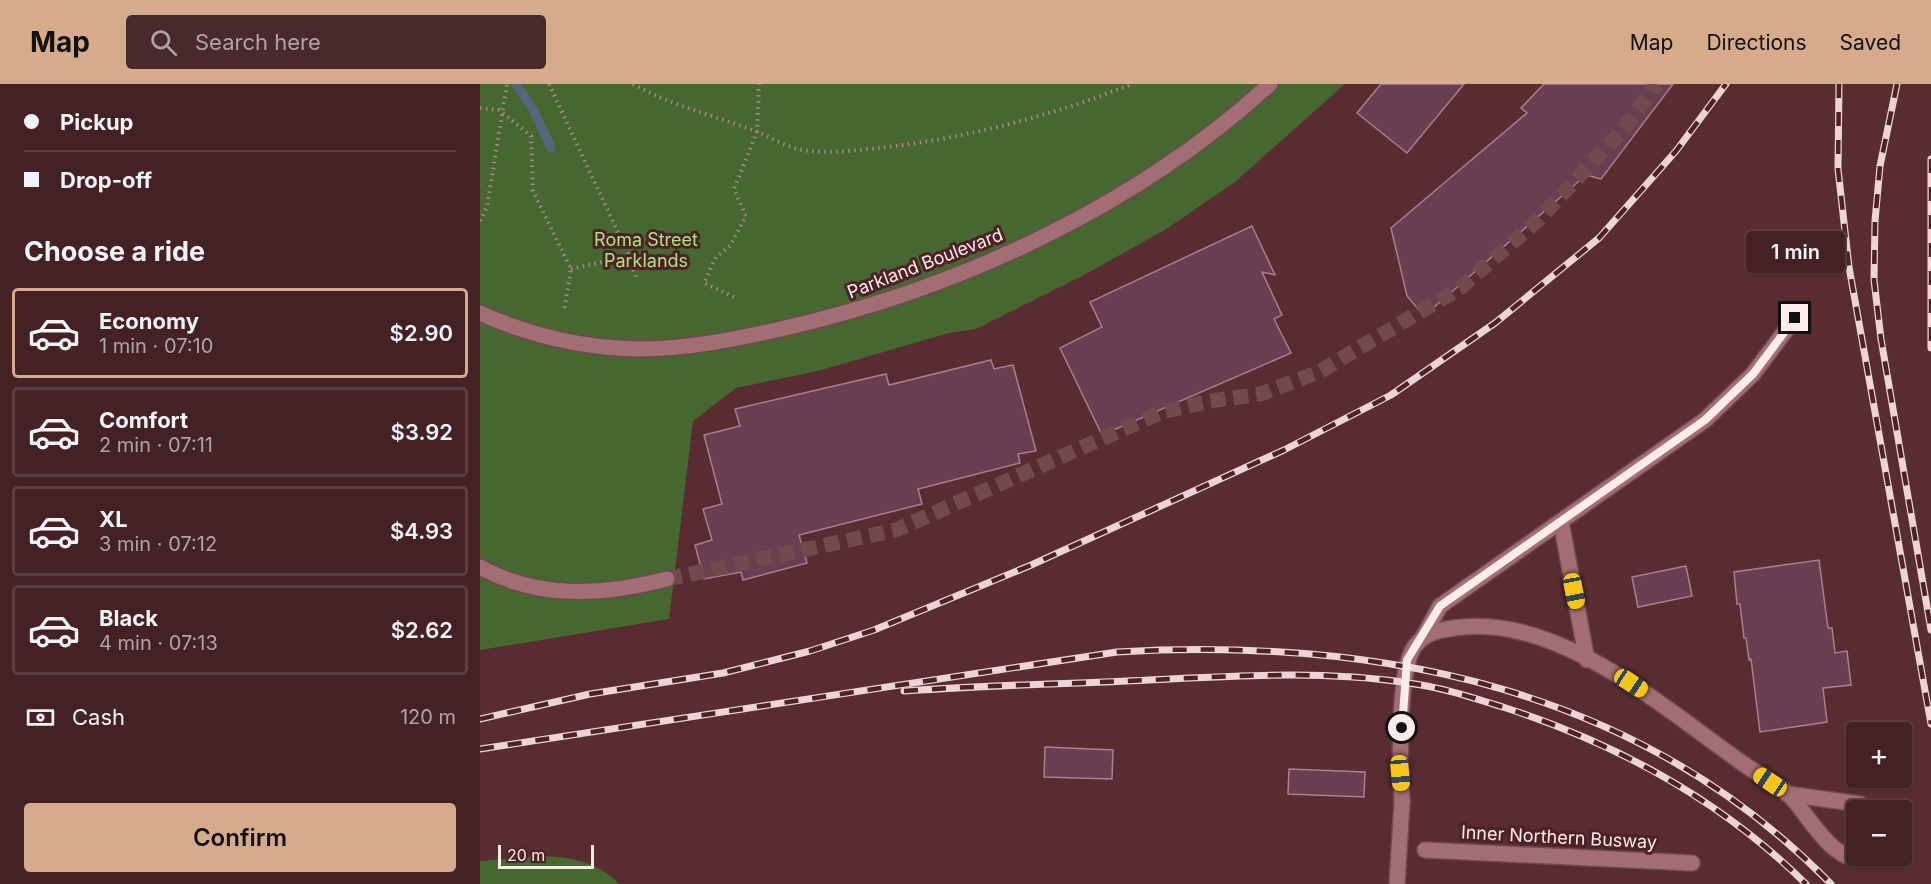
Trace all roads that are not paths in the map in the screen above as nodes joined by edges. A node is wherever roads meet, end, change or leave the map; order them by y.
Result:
1 (1270, 84) edge
2 (480, 313) edge
3 (1795, 318) dead end
4 (1561, 522) junction
5 (480, 567) edge
6 (666, 579) tunnel mouth
7 (1423, 637) junction
8 (1587, 660) junction
9 (1787, 794) junction
10 (1846, 802) edge
11 (1425, 850) dead end
12 (1846, 856) edge
13 (1692, 863) dead end
14 (1397, 884) edge

1 - 2 street, Parkland Boulevard
3 - 4 street
4 - 7 street
4 - 8 street
5 - 6 street
7 - 8 street
7 - 14 street, bridge
8 - 9 street
9 - 10 street
9 - 12 street
11 - 13 street, Inner Northern Busway

